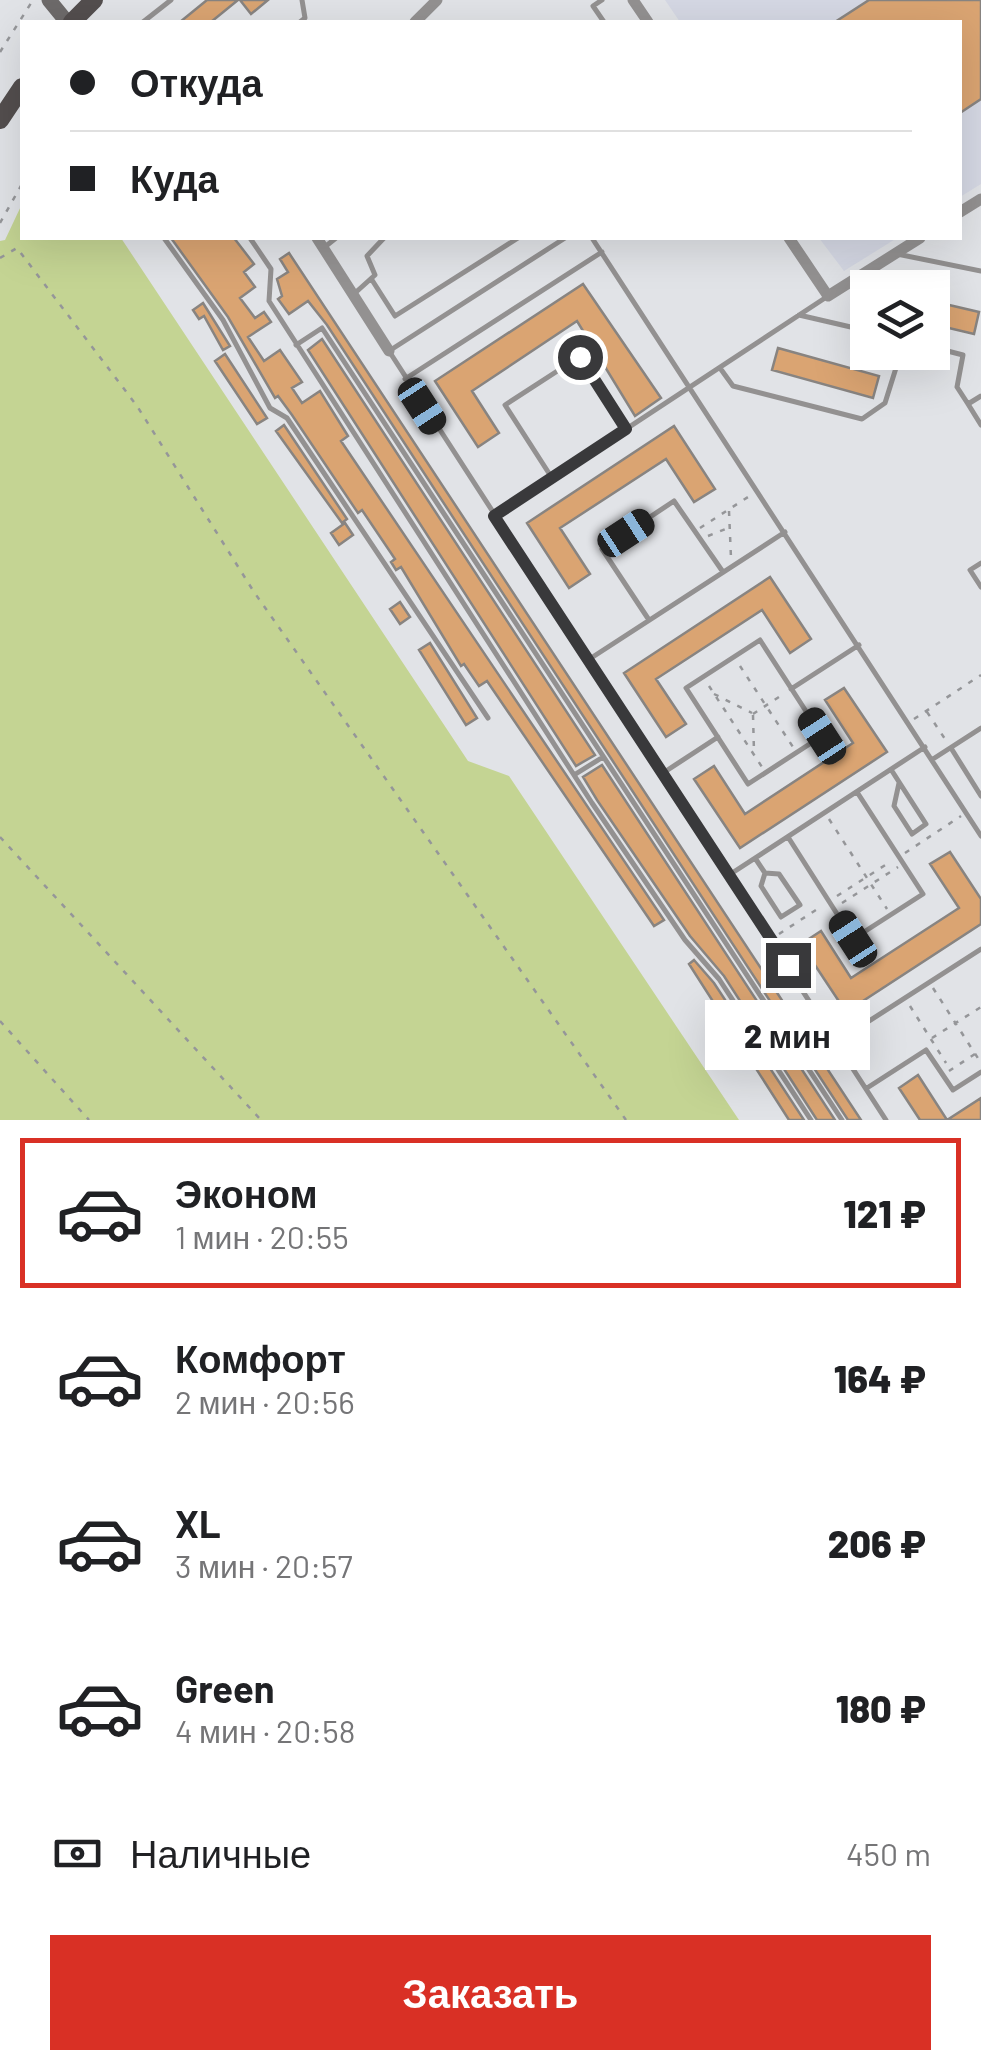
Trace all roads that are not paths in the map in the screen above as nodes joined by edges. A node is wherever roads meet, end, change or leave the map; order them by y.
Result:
1 (49, 0) edge
2 (94, 0) edge
3 (171, 0) edge
4 (436, 0) edge
5 (602, 0) edge
6 (67, 20) edge
7 (71, 20) edge
8 (146, 20) edge
9 (417, 20) edge
10 (603, 20) edge
11 (20, 90) edge
12 (0, 120) edge
13 (165, 240) edge
14 (251, 240) edge
15 (382, 240) edge
16 (515, 240) edge
17 (562, 240) edge
18 (593, 240) edge
19 (790, 240) edge
20 (917, 240) edge
21 (320, 243) edge
22 (602, 252) junction
23 (894, 254) junction
24 (981, 271) edge
25 (372, 280) junction
26 (353, 294) junction
27 (828, 296) junction
28 (798, 316) junction
29 (850, 327) edge
30 (296, 345) junction
31 (389, 351) junction
32 (950, 352) edge
33 (720, 368) junction
34 (896, 370) edge
35 (405, 379) junction
36 (690, 386) junction
37 (981, 396) edge
38 (968, 404) junction
39 (981, 424) edge
40 (626, 429) junction
41 (552, 478) junction
42 (494, 516) junction
43 (785, 532) junction
44 (981, 563) edge
45 (722, 572) junction
46 (981, 587) edge
47 (649, 620) junction
48 (859, 645) junction
49 (588, 660) junction
50 (791, 689) junction
51 (488, 718) dead end
52 (981, 728) edge
53 (718, 737) junction
54 (925, 748) junction
55 (950, 748) junction
56 (603, 757) junction
57 (933, 759) junction
58 (891, 770) junction
59 (663, 773) junction
60 (574, 775) junction
61 (899, 783) junction
62 (857, 792) junction
63 (981, 796) edge
64 (981, 836) edge
65 (788, 837) junction
66 (755, 858) junction
67 (765, 873) junction
68 (729, 876) junction
69 (981, 949) edge
70 (838, 1042) junction
71 (981, 1072) edge
72 (866, 1089) junction
73 (811, 1120) edge
74 (842, 1120) edge
75 (886, 1120) edge

1 - 6 street
2 - 7 main road
3 - 8 lane
4 - 9 street
5 - 10 lane
11 - 12 main road
13 - 51 lane
14 - 30 lane
15 - 25 lane
16 - 25 lane
17 - 31 lane
18 - 22 lane
19 - 27 street
20 - 23 street
21 - 26 street
22 - 35 lane
22 - 36 lane
23 - 24 lane
23 - 27 street
25 - 26 lane
26 - 31 street
27 - 28 lane
28 - 29 lane
28 - 33 lane
30 - 56 lane
30 - 60 lane
31 - 35 lane
32 - 38 lane
33 - 34 lane
33 - 36 lane
35 - 42 lane
36 - 40 lane
36 - 43 lane
37 - 38 lane
38 - 39 lane
40 - 41 lane
40 - 41 lane
41 - 42 lane
42 - 49 lane
43 - 45 lane
43 - 48 lane
44 - 46 lane
45 - 47 lane
45 - 47 lane
47 - 49 lane
48 - 50 lane
48 - 54 lane
49 - 59 lane
50 - 53 lane
50 - 53 lane
52 - 55 lane
53 - 59 lane
54 - 57 lane
54 - 58 lane
55 - 57 lane
55 - 63 lane
56 - 60 lane
56 - 74 lane
57 - 64 lane
58 - 61 lane
58 - 62 lane
59 - 68 lane
60 - 73 lane
61 - 61 lane
62 - 65 lane
62 - 65 lane
65 - 66 lane
66 - 67 lane
66 - 68 lane
67 - 67 lane
68 - 70 lane
69 - 70 lane
70 - 72 lane
71 - 72 lane
72 - 75 lane

